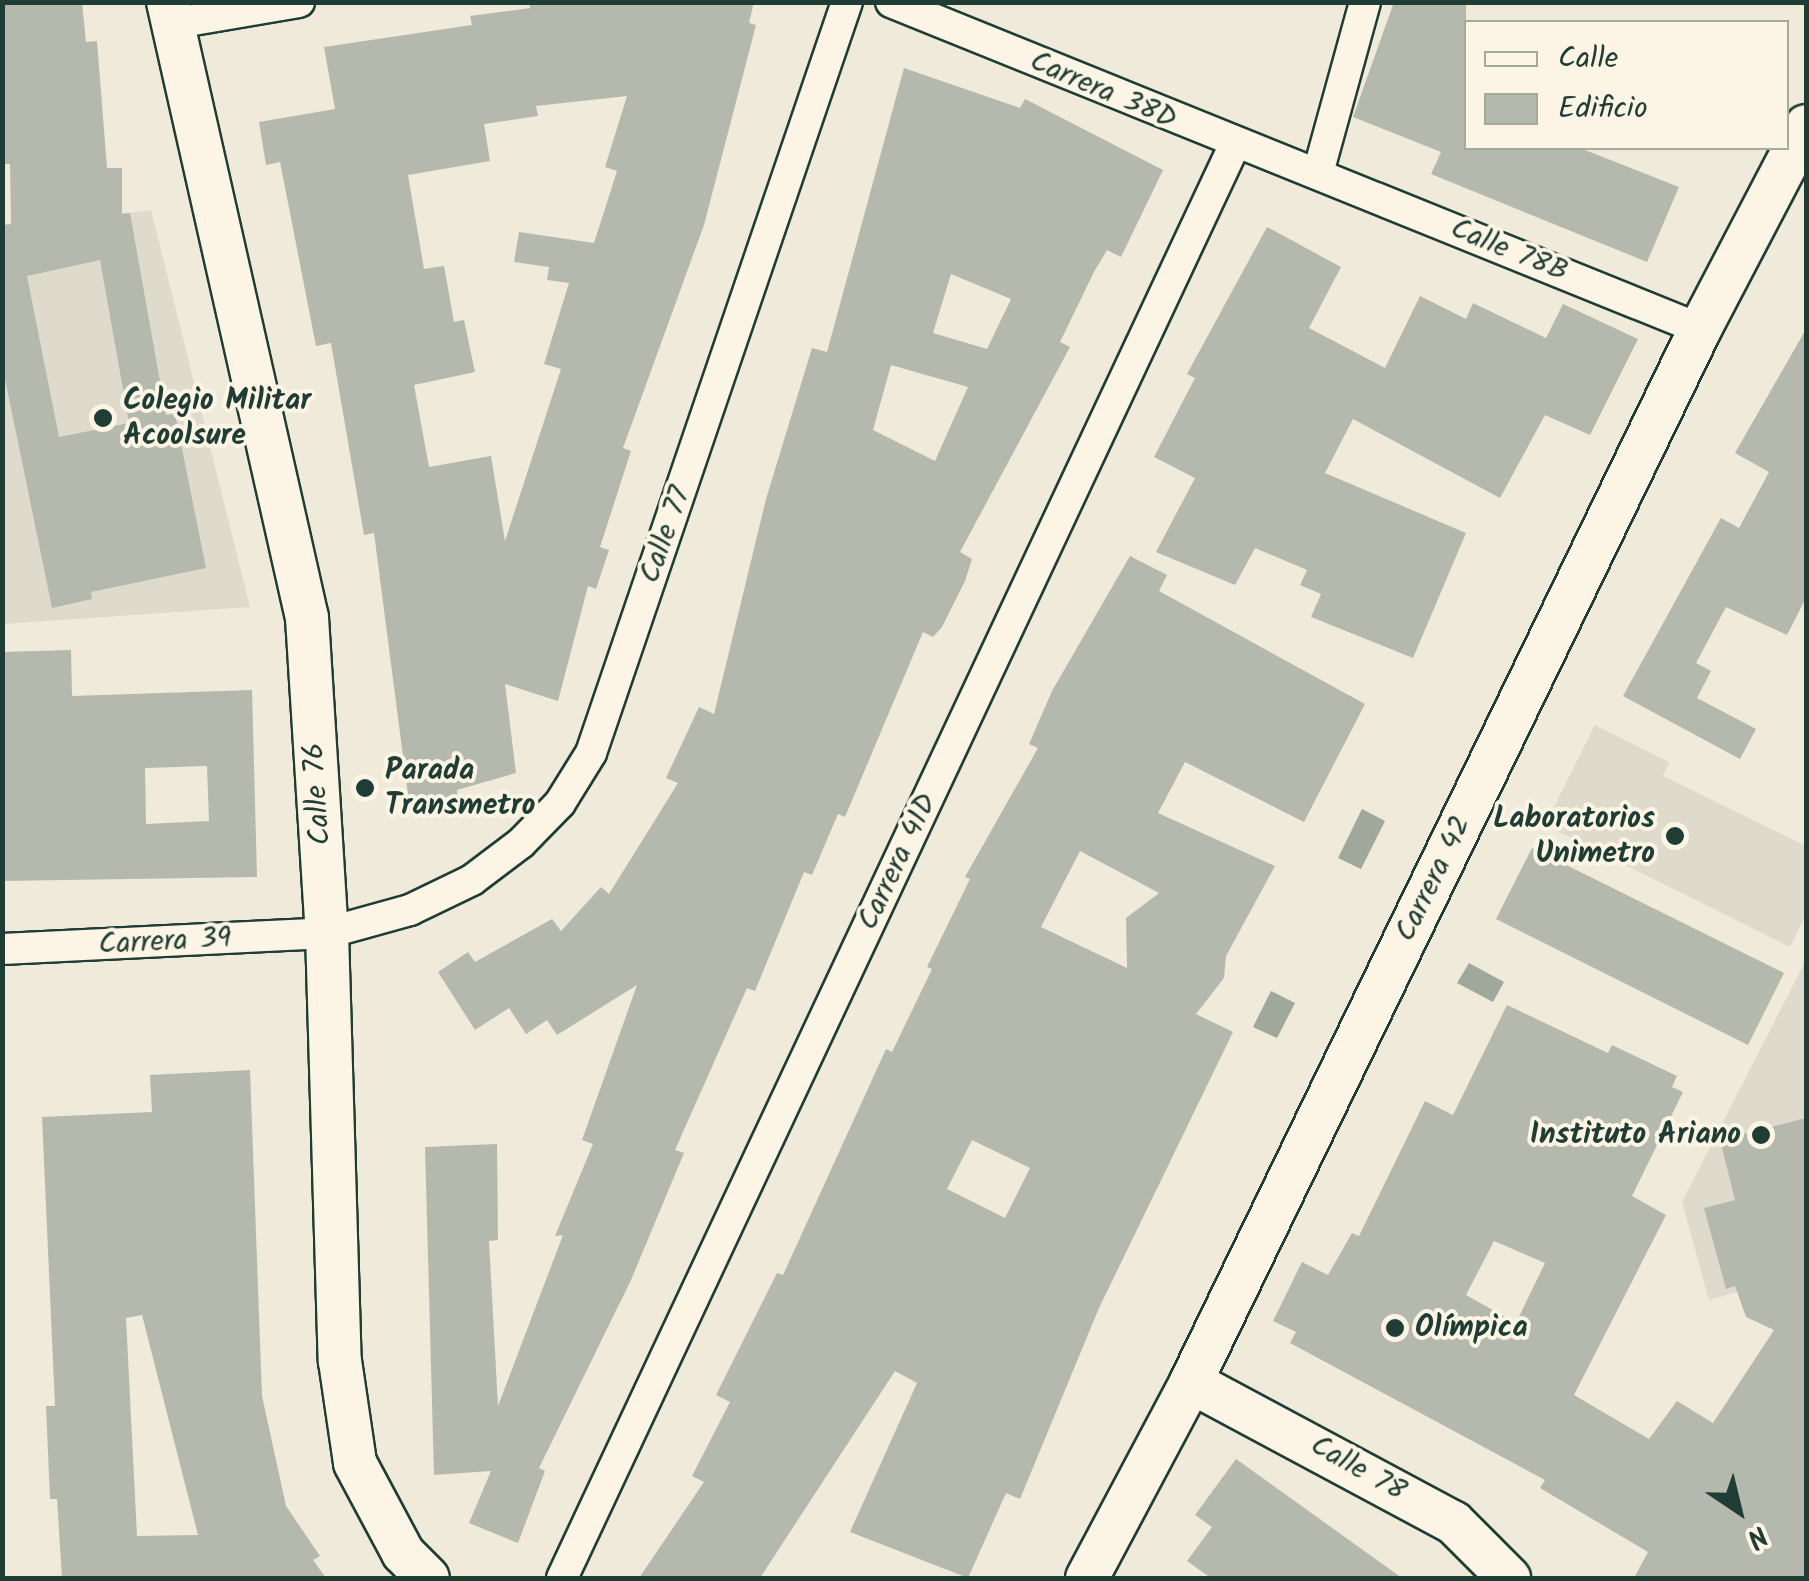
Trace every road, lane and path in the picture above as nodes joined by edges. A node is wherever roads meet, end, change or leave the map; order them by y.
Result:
1 (299, 2) edge
2 (847, 2) edge
3 (891, 2) edge
4 (1365, 2) edge
5 (169, 14) edge
6 (1806, 126) edge
7 (1234, 146) junction
8 (1318, 173) junction
9 (1700, 328) junction
10 (326, 933) junction
11 (2, 948) edge
12 (1191, 1382) junction
13 (428, 1578) edge
14 (562, 1578) edge
15 (1087, 1578) edge
16 (1509, 1578) edge

1 - 5 street
2 - 10 street, Calle 77
3 - 7 street, Carrera 38D
4 - 8 street
5 - 10 street, Calle 76
6 - 9 street, Carrera 42
7 - 8 street, Carrera 38D
7 - 14 street, Carrera 41D
8 - 9 street, Calle 78B
9 - 12 street, Carrera 42
10 - 11 street, Carrera 39
10 - 13 street, Calle 76
12 - 15 street, Carrera 42
12 - 16 street, Calle 78

